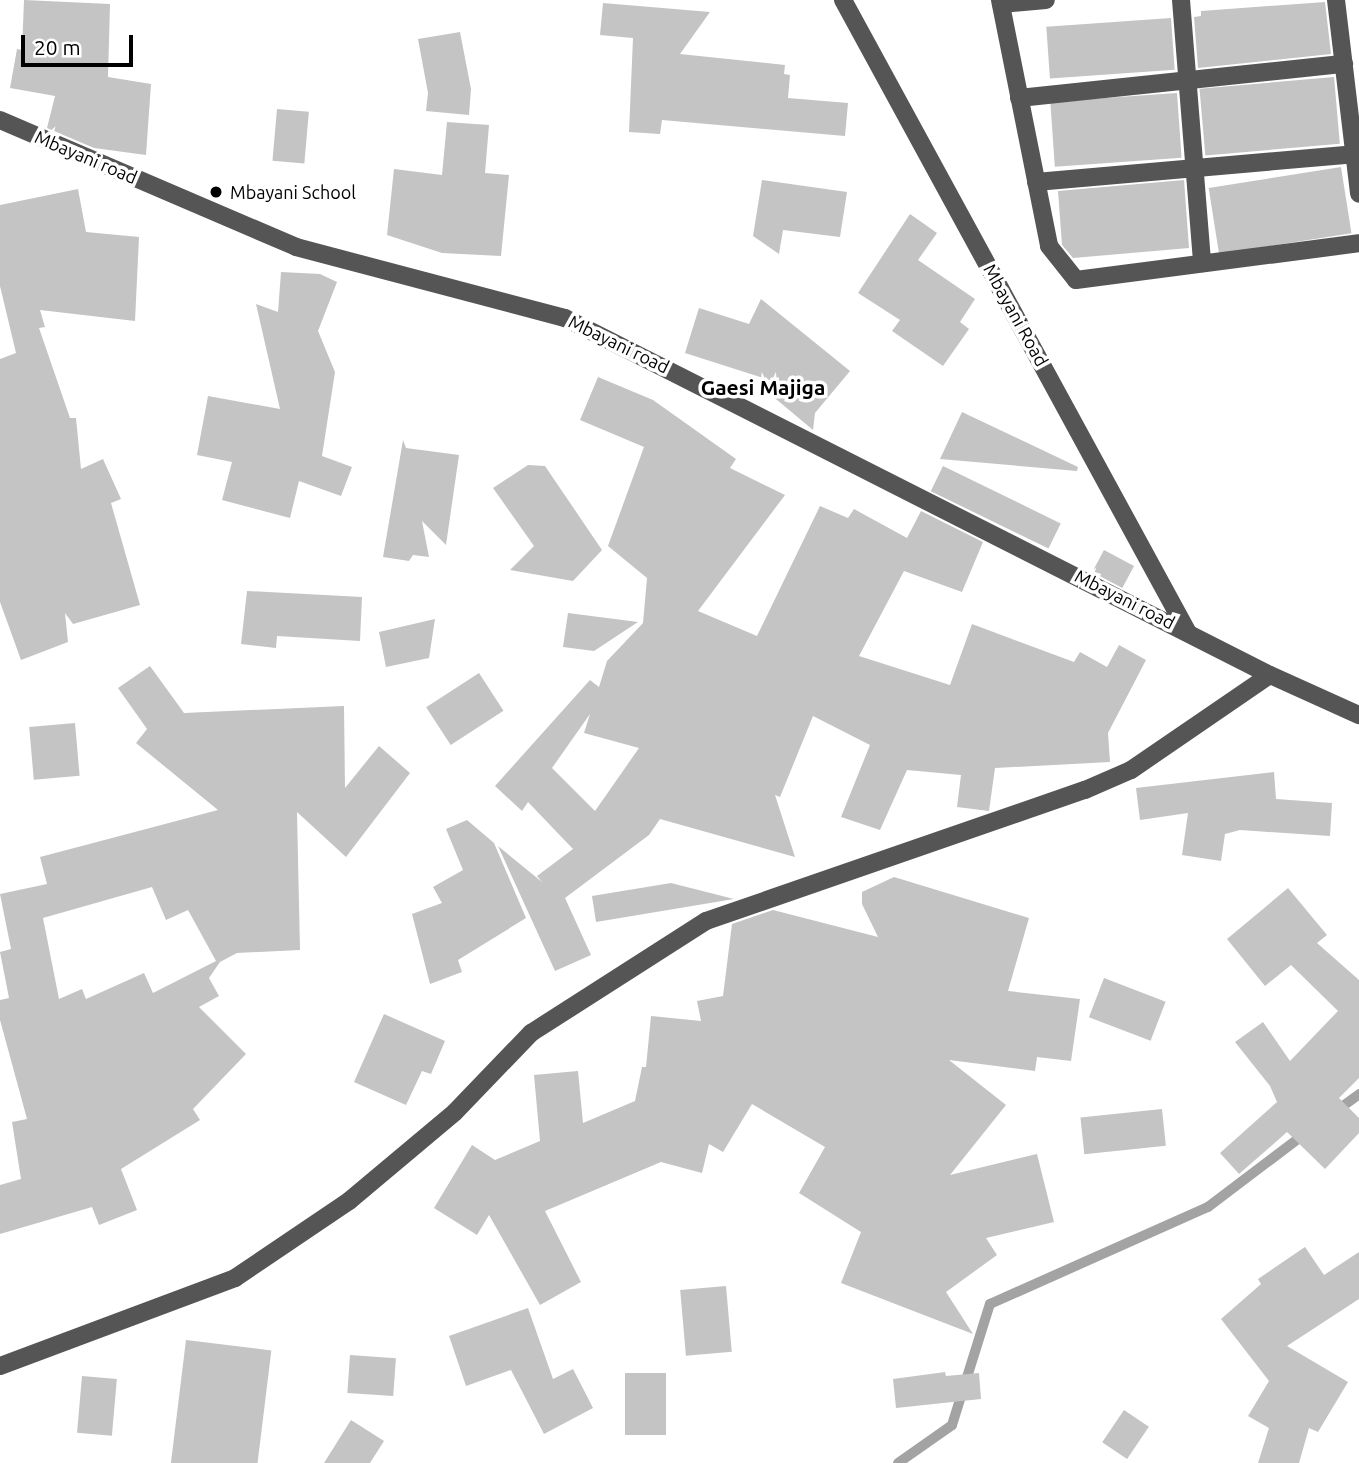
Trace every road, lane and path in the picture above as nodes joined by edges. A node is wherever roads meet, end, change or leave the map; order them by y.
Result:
1 (843, 0) edge
2 (1046, 0) edge
3 (1181, 0) edge
4 (1336, 0) edge
5 (1001, 2) edge
6 (1350, 43) edge
7 (1344, 64) junction
8 (1190, 82) junction
9 (1020, 98) junction
10 (0, 120) edge
11 (1354, 154) junction
12 (1195, 169) junction
13 (1036, 182) junction
14 (1359, 194) edge
15 (1359, 243) edge
16 (1202, 263) junction
17 (1187, 631) junction
18 (1270, 675) junction
19 (1359, 715) edge
20 (0, 1366) edge

1 - 17 street, Mbayani Road
2 - 5 street
3 - 8 street
4 - 6 street
5 - 9 street
6 - 7 street
7 - 8 street
7 - 11 street
8 - 9 street
8 - 12 street
9 - 13 street
10 - 17 street, Mbayani road
11 - 12 street
11 - 14 street
12 - 13 street
12 - 16 street
13 - 16 street
15 - 16 street
17 - 18 street, Mbayani road
18 - 19 street, Mbayani road
18 - 20 street

